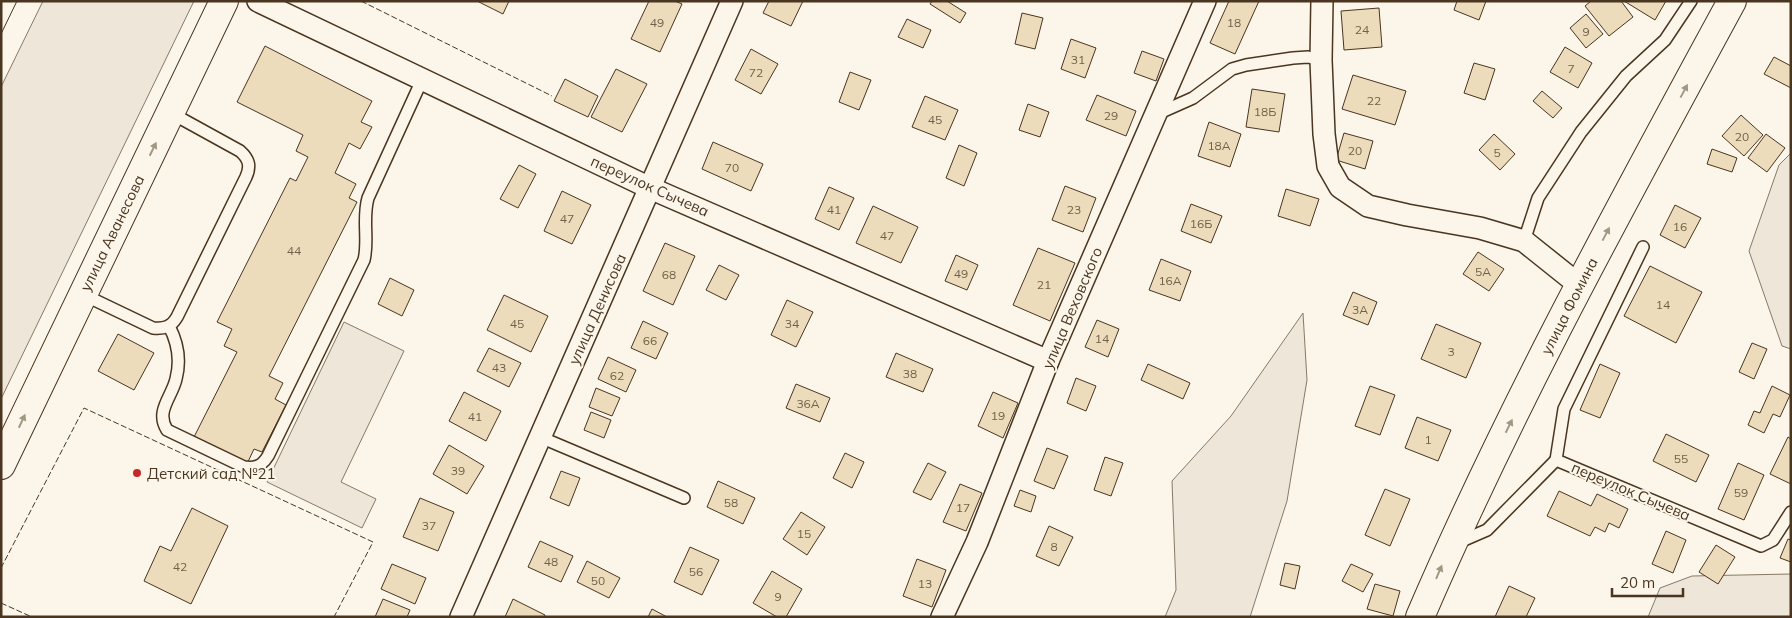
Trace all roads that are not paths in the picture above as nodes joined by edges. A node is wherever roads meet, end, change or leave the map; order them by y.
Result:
1 (224, 1) edge
2 (258, 1) edge
3 (732, 1) edge
4 (1206, 1) edge
5 (1322, 1) edge
6 (1691, 1) edge
7 (1732, 1) edge
8 (1321, 60) junction
9 (422, 80) junction
10 (171, 113) junction
11 (1156, 115) junction
12 (650, 188) junction
13 (1524, 241) junction
14 (1643, 247) dead end
15 (1579, 285) junction
16 (82, 294) junction
17 (169, 326) junction
18 (1048, 361) junction
19 (540, 437) junction
20 (1556, 460) junction
21 (1, 466) edge
22 (684, 498) dead end
23 (1791, 512) edge
24 (1451, 545) junction
25 (461, 617) edge
26 (942, 617) edge
27 (1420, 617) edge

1 - 10 main road, улица Аванесова
2 - 9 street, переулок Сычева
3 - 12 street, улица Денисова
4 - 11 street, улица Веховского
5 - 8 street
6 - 13 lane
15 -> 7 main road, улица Фомина
8 - 11 lane
8 - 13 street
9 - 12 street, переулок Сычева
9 - 17 lane
16 -> 10 main road, улица Аванесова
10 - 17 lane
11 - 18 street, улица Веховского
12 - 18 street, переулок Сычева
12 - 19 street, улица Денисова
13 - 15 street
14 - 20 lane
24 -> 15 main road, улица Фомина
16 - 17 lane
21 -> 16 main road, улица Аванесова
18 - 26 street, улица Веховского
19 - 22 lane
19 - 25 street, улица Денисова
20 - 23 lane, переулок Сычева
20 - 24 lane, переулок Сычева
27 -> 24 main road, улица Фомина

